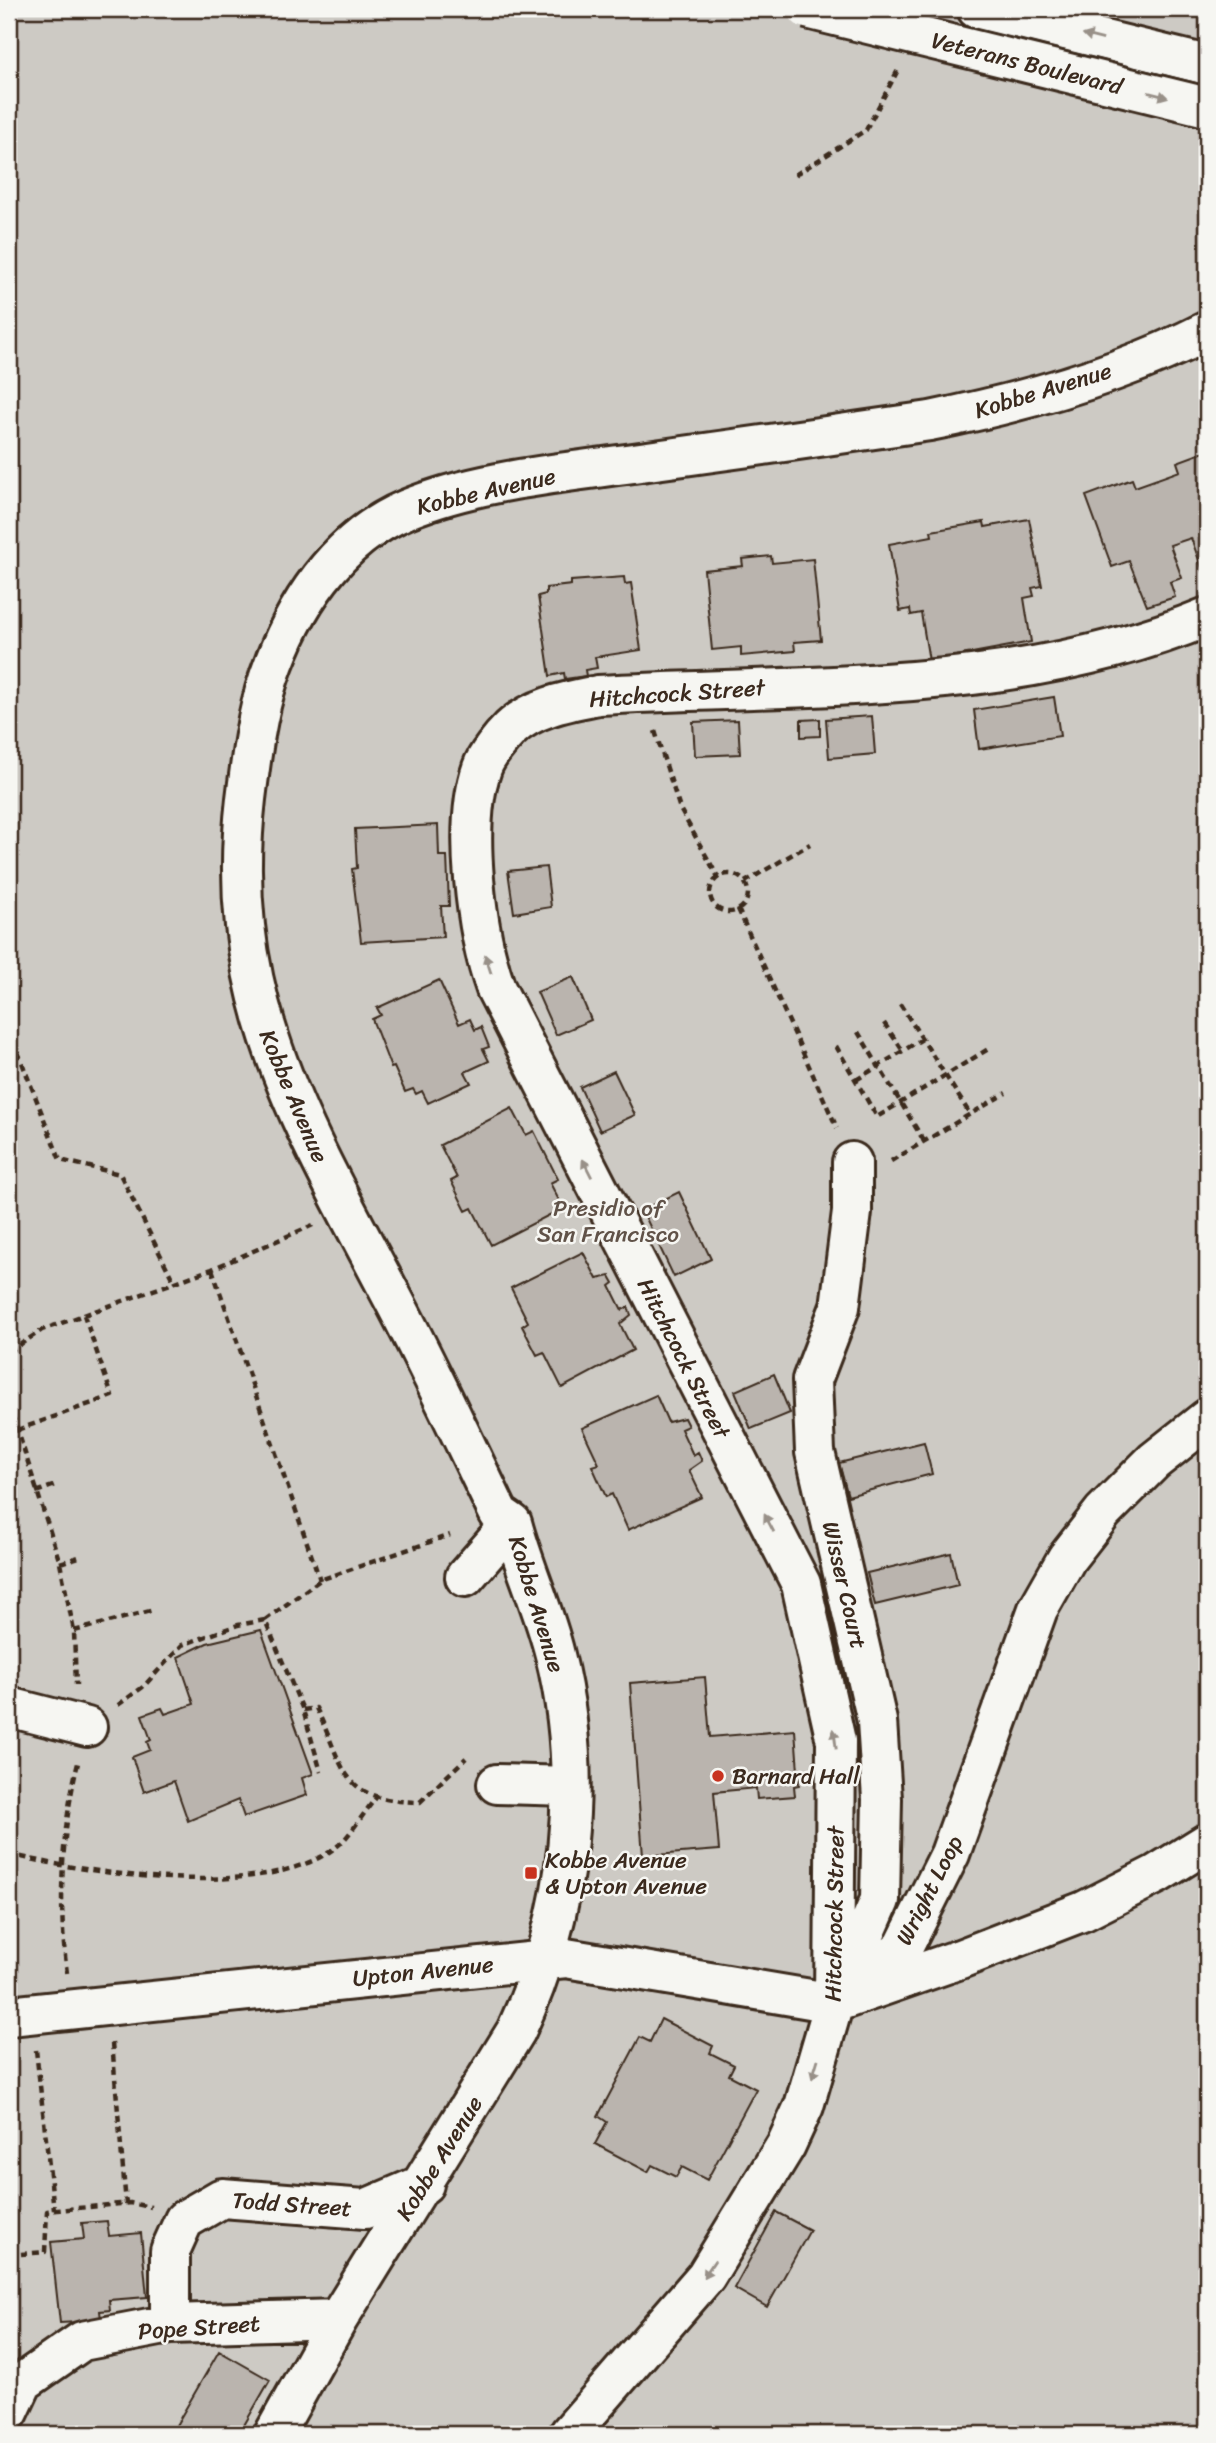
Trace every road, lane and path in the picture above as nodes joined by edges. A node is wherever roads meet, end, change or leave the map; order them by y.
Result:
1 (807, 9) edge
2 (977, 9) edge
3 (900, 61) dead end
4 (1207, 65) edge
5 (1207, 107) edge
6 (795, 175) dead end
7 (1207, 331) edge
8 (1207, 617) edge
9 (643, 692) junction
10 (810, 844) dead end
11 (718, 877) junction
12 (745, 882) junction
13 (738, 909) junction
14 (900, 1004) dead end
15 (884, 1023) dead end
16 (9, 1029) edge
17 (858, 1032) dead end
18 (922, 1039) junction
19 (836, 1046) dead end
20 (990, 1048) dead end
21 (903, 1051) junction
22 (878, 1066) junction
23 (945, 1076) junction
24 (856, 1080) junction
25 (1006, 1093) dead end
26 (901, 1103) junction
27 (970, 1114) junction
28 (924, 1141) junction
29 (852, 1162) junction
30 (321, 1221) dead end
31 (212, 1269) junction
32 (174, 1282) junction
33 (84, 1315) junction
34 (9, 1352) edge
35 (9, 1403) edge
36 (1207, 1419) edge
37 (17, 1430) junction
38 (58, 1484) dead end
39 (36, 1492) junction
40 (512, 1523) junction
41 (454, 1533) dead end
42 (82, 1556) dead end
43 (60, 1563) junction
44 (465, 1577) dead end
45 (320, 1580) junction
46 (154, 1610) dead end
47 (265, 1620) junction
48 (74, 1631) junction
49 (75, 1651) dead end
50 (9, 1707) edge
51 (303, 1710) junction
52 (87, 1727) joint
53 (475, 1750) dead end
54 (321, 1772) dead end
55 (497, 1784) dead end
56 (570, 1786) junction
57 (72, 1787) dead end
58 (376, 1798) junction
59 (1207, 1843) edge
60 (9, 1854) edge
61 (65, 1867) junction
62 (545, 1959) junction
63 (66, 1964) dead end
64 (834, 2003) junction
65 (108, 2004) junction
66 (20, 2015) edge
67 (424, 2184) junction
68 (127, 2204) junction
69 (54, 2210) junction
70 (184, 2220) junction
71 (9, 2255) edge
72 (338, 2319) junction
73 (170, 2324) junction
74 (9, 2412) edge
75 (274, 2434) edge
76 (569, 2434) edge

1 -> 5 main road, Veterans Boulevard, bridge
4 -> 2 main road, Veterans Boulevard
3 - 6 path
7 - 40 main road, Kobbe Avenue
8 - 9 main road, Hitchcock Street
9 - 11 path
64 -> 9 main road, Hitchcock Street
10 - 12 path
11 - 12 path
11 - 13 path
12 - 13 path
13 - 29 path
14 - 18 path
15 - 21 path
16 - 32 path
17 - 22 path
18 - 21 path
18 - 23 path
19 - 24 path
20 - 23 path
21 - 22 path
22 - 24 path
22 - 26 path
23 - 26 path
23 - 27 path
24 - 26 path
25 - 27 path
26 - 28 path
27 - 28 path
28 - 29 path
29 - 64 main road, Wisser Court
30 - 31 path
31 - 32 path
31 - 45 path
32 - 33 path
33 - 34 path
33 - 37 path
35 - 37 path
36 - 64 main road, Wright Loop
37 - 39 path
38 - 39 path
39 - 43 path
40 - 44 main road
40 - 56 main road, Kobbe Avenue
41 - 45 path
42 - 43 path
43 - 48 path
45 - 47 path
46 - 48 path
47 - 51 path
47 - 52 path
48 - 49 path
50 - 52 main road
51 - 54 path
51 - 58 path
53 - 58 path
55 - 56 main road
56 - 62 main road, Kobbe Avenue
57 - 61 path
58 - 61 path
59 - 64 main road, Wright Loop
60 - 61 path
61 - 63 path
62 - 64 main road, Upton Avenue
62 - 65 main road, Upton Avenue
62 - 67 main road, Kobbe Avenue
64 -> 76 main road, Hitchcock Street
65 - 66 main road, Upton Avenue
65 - 68 path
66 - 69 path
67 - 70 main road, Todd Street
67 - 72 main road, Kobbe Avenue
68 - 69 path
68 - 70 path
69 - 71 path
70 - 73 main road
72 - 73 main road, Pope Street
72 - 75 main road, Kobbe Avenue
73 - 74 main road, Pope Street

